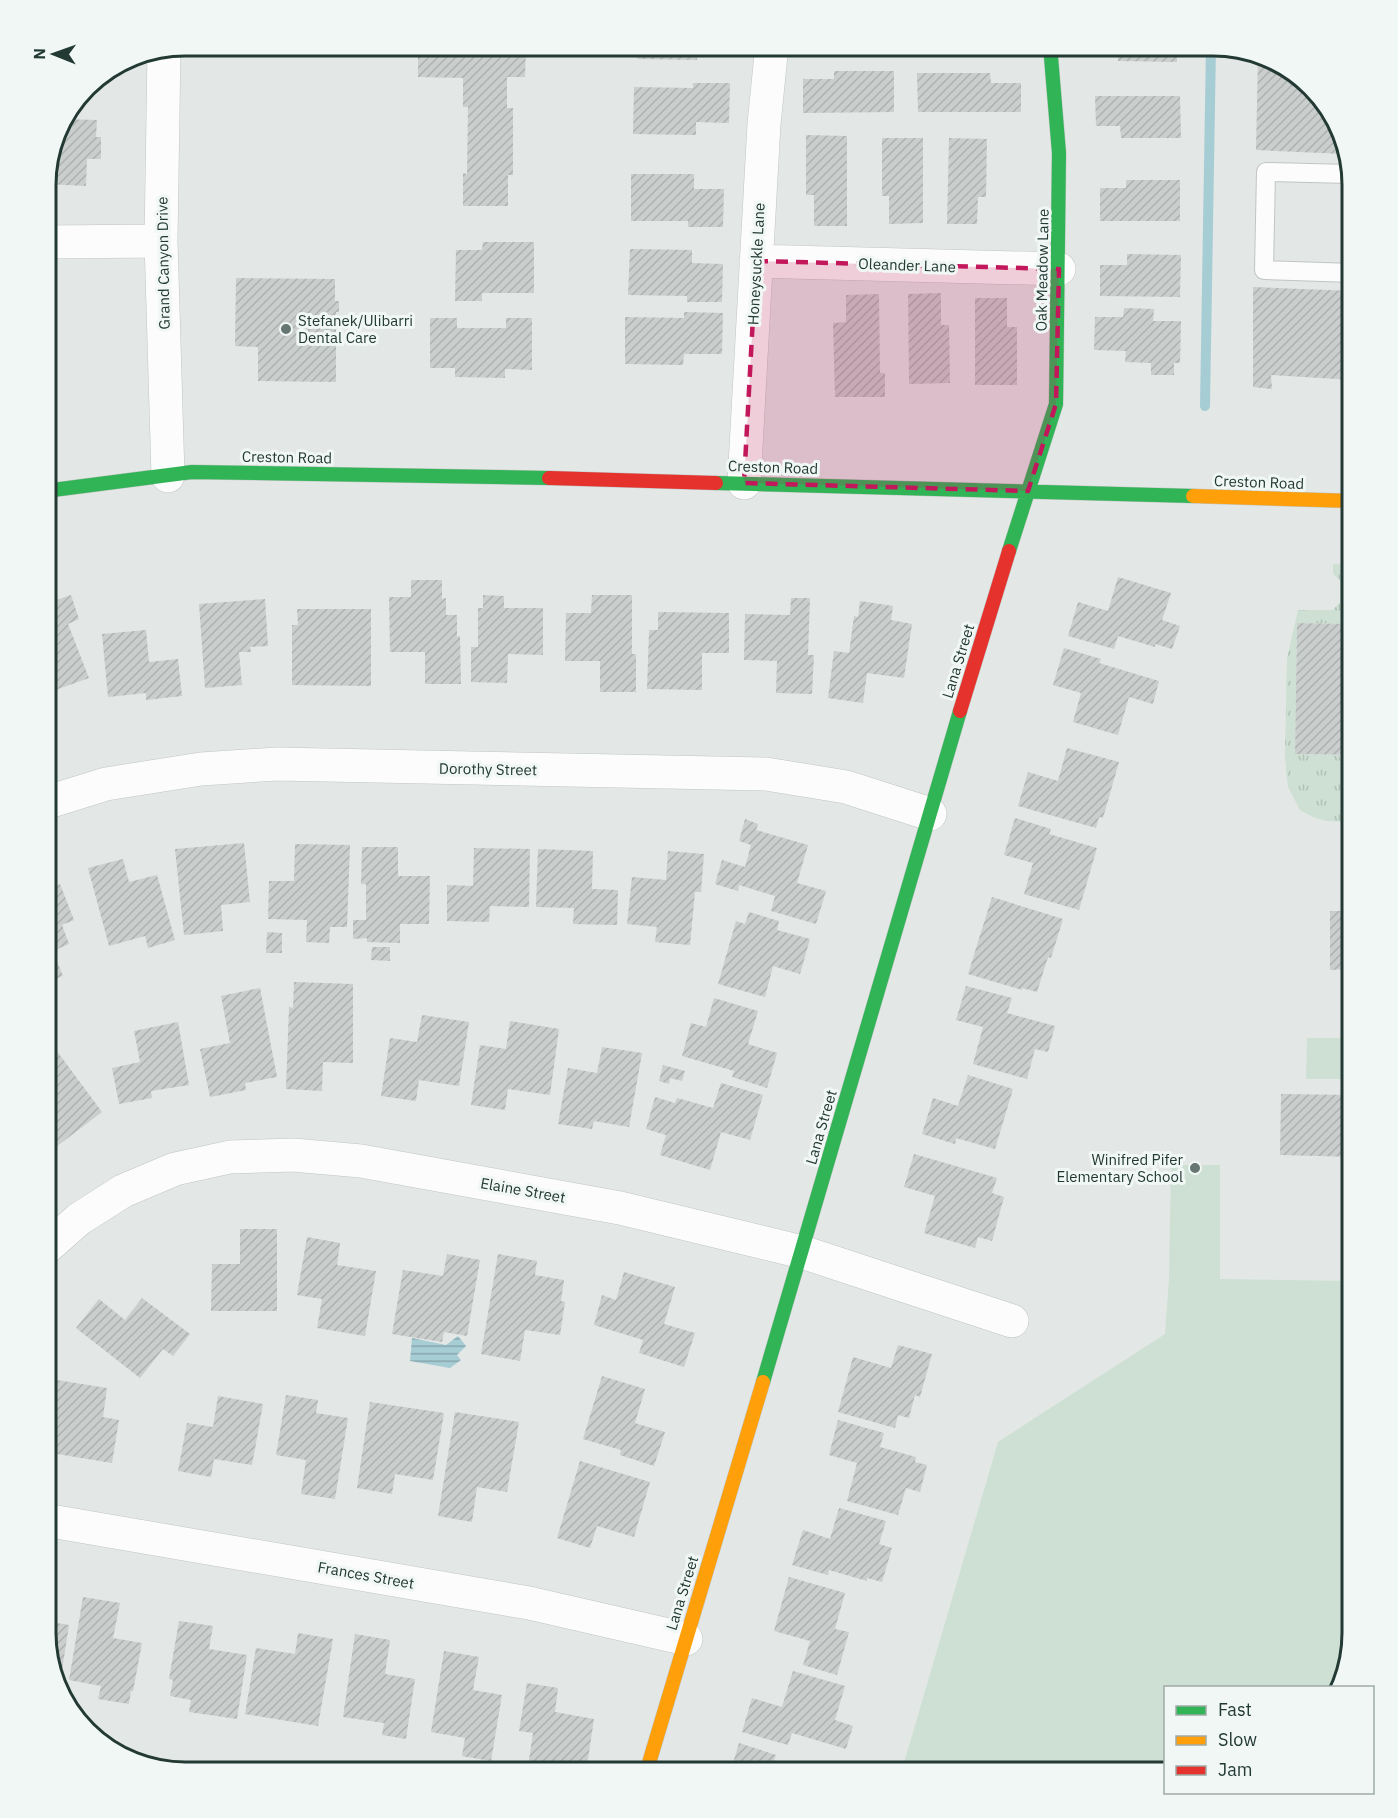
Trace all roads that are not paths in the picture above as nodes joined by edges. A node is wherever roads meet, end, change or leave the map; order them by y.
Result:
1 (771, 56) edge
2 (1051, 56) edge
3 (164, 57) edge
4 (1342, 174) edge
5 (161, 241) junction
6 (56, 242) edge
7 (756, 261) junction
8 (1059, 269) junction
9 (1342, 273) edge
10 (168, 476) junction
11 (744, 483) junction
12 (56, 490) edge
13 (1028, 491) junction
14 (1342, 501) edge
15 (56, 800) edge
16 (930, 814) junction
17 (56, 1239) edge
18 (802, 1252) junction
19 (1011, 1321) dead end
20 (56, 1522) edge
21 (686, 1639) junction
22 (649, 1762) edge

1 - 7 street, Honeysuckle Lane
2 - 8 street, Oak Meadow Lane
3 - 5 street, Grand Canyon Drive
4 - 9 lane
5 - 6 street
5 - 10 street, Grand Canyon Drive
7 - 8 street, Oleander Lane
7 - 11 street, Honeysuckle Lane
8 - 13 street, Oak Meadow Lane
10 - 11 street, Creston Road
10 - 12 street, Creston Road
11 - 13 street, Creston Road
13 - 14 street, Creston Road
13 - 16 street, Lana Street
15 - 16 street, Dorothy Street
16 - 18 street, Lana Street
17 - 18 street, Elaine Street
18 - 19 street, Elaine Street
18 - 21 street, Lana Street
20 - 21 street, Frances Street
21 - 22 street, Lana Street

